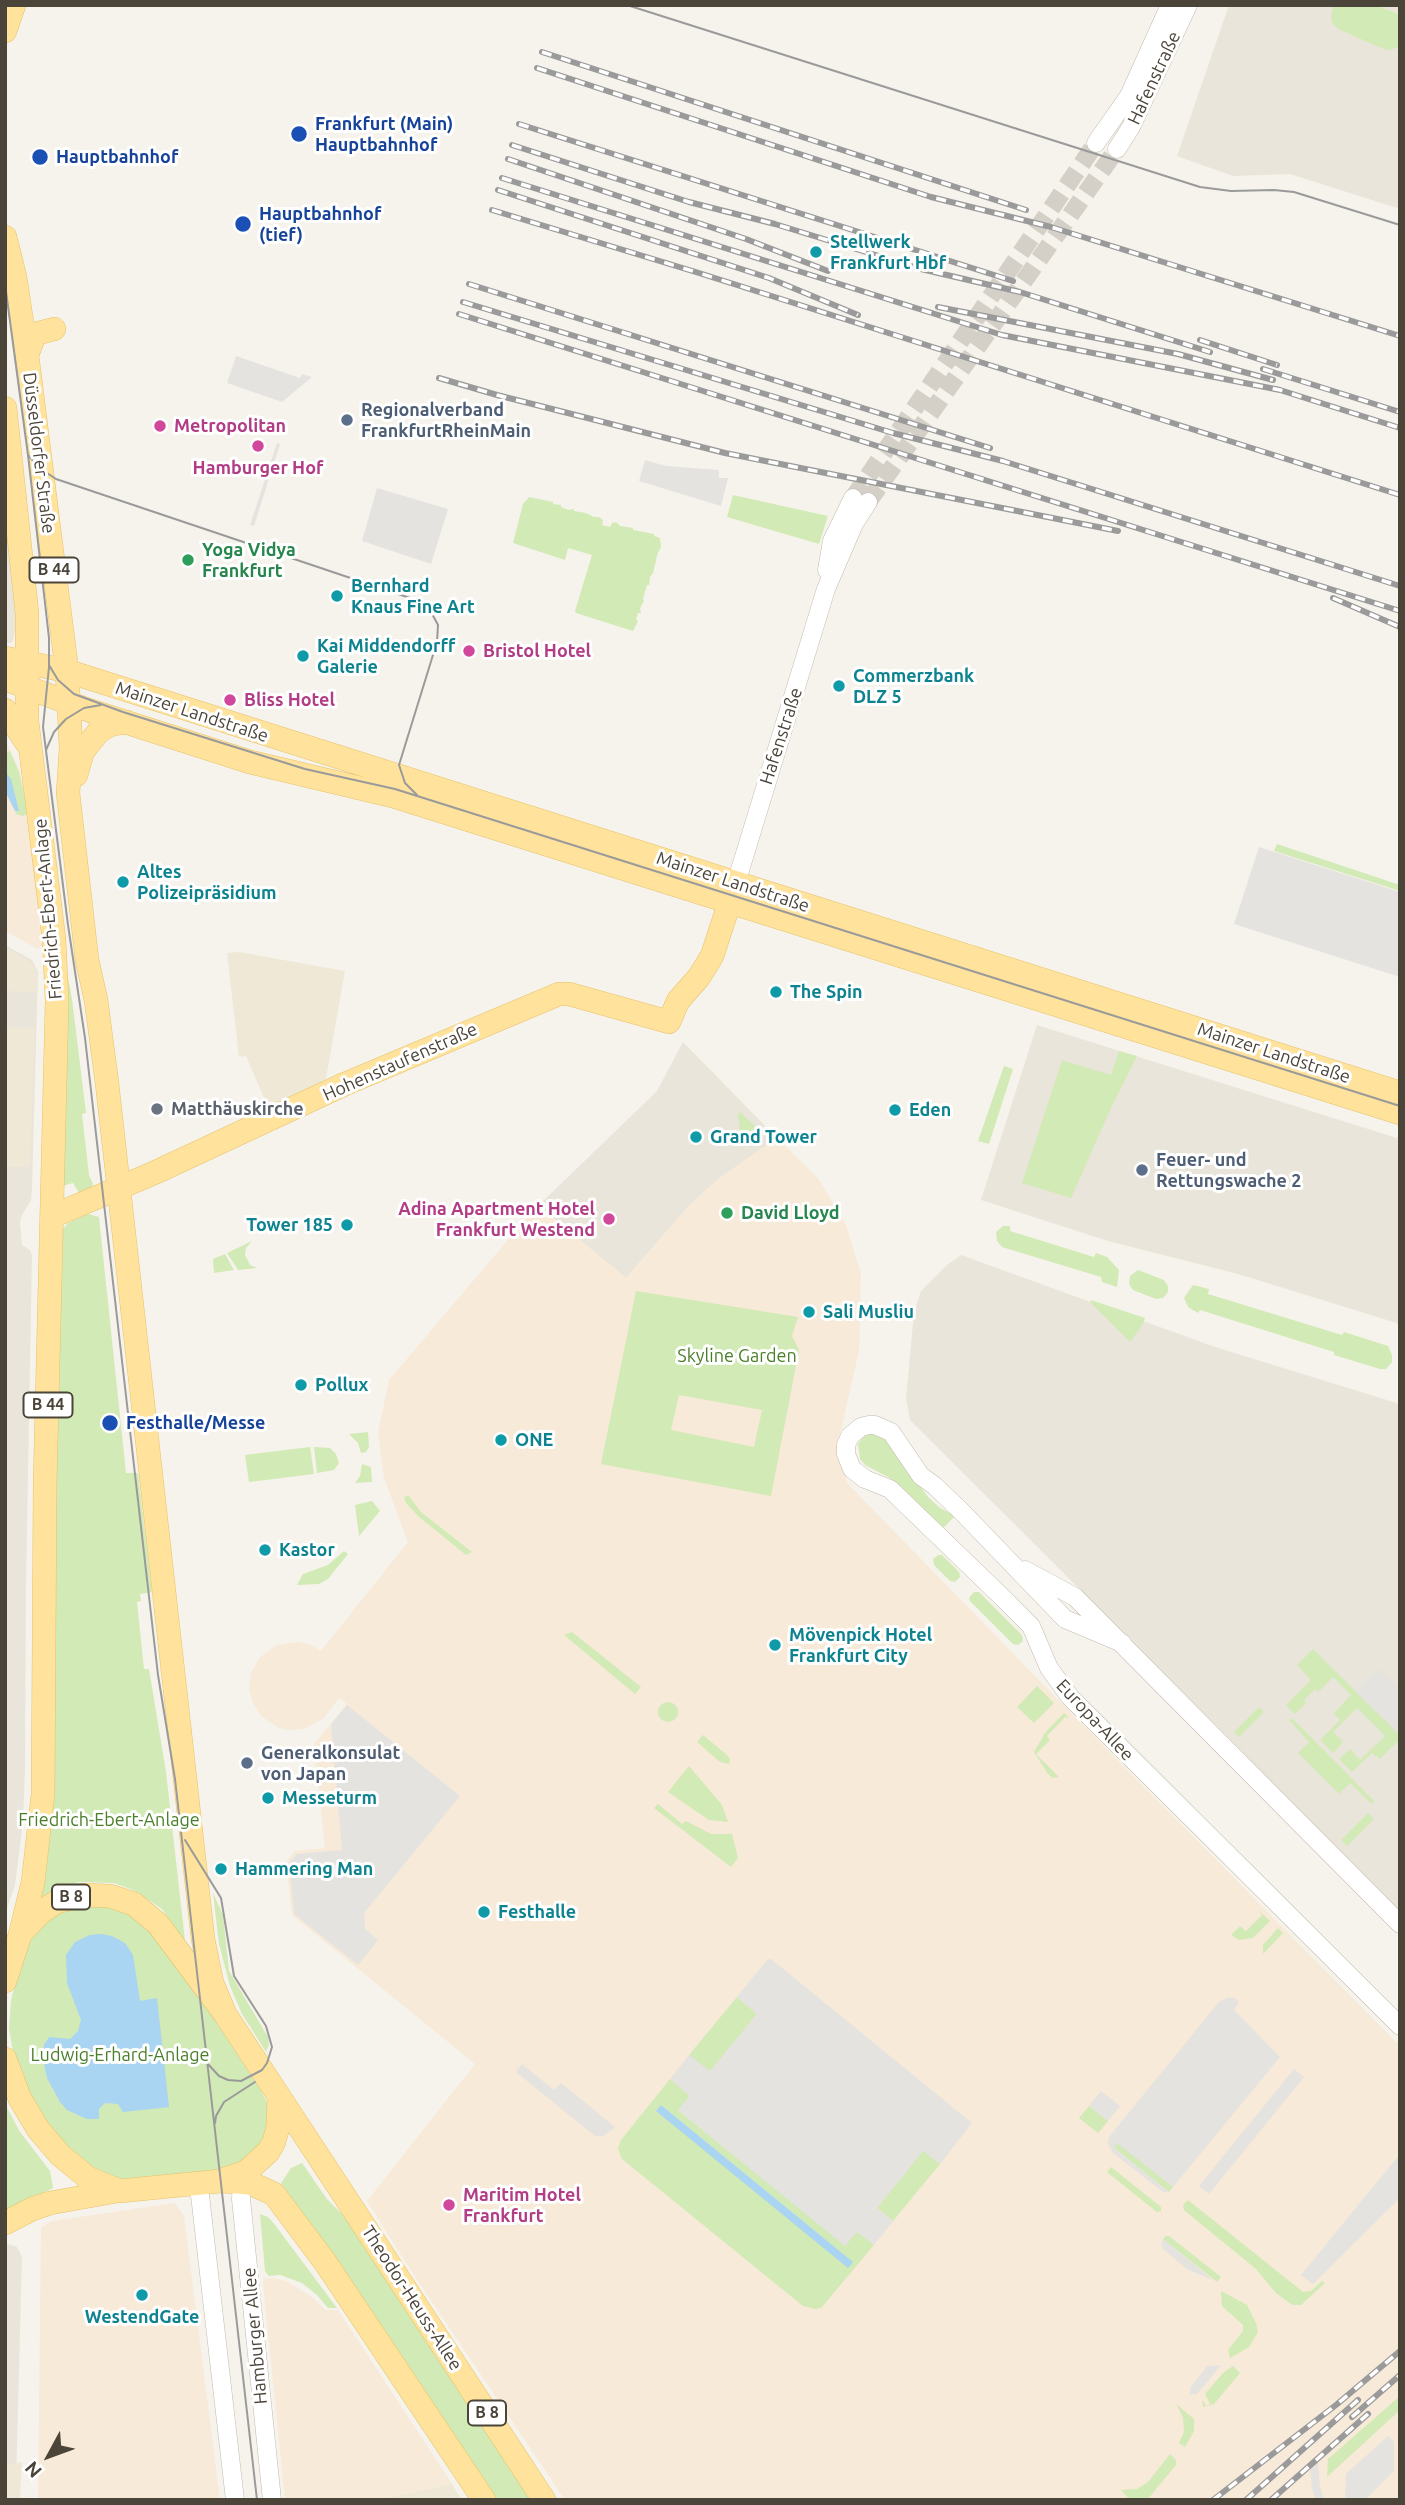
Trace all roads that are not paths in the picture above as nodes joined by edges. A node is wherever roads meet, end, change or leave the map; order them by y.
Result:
1 (15, 5) edge
2 (1170, 5) edge
3 (1188, 5) edge
4 (5, 31) edge
5 (1096, 143) tunnel mouth
6 (1117, 149) tunnel mouth
7 (5, 237) edge
8 (54, 329) dead end
9 (27, 355) junction
10 (5, 408) edge
11 (861, 500) tunnel mouth
12 (16, 660) edge
13 (67, 671) junction
14 (16, 683) edge
15 (61, 699) junction
16 (5, 710) edge
17 (127, 722) junction
18 (32, 754) junction
19 (68, 793) junction
20 (733, 892) junction
21 (1400, 1093) edge
22 (1400, 1113) edge
23 (118, 1188) junction
24 (88, 1201) junction
25 (52, 1216) junction
26 (124, 1236) junction
27 (1400, 1924) edge
28 (20, 1935) junction
29 (5, 1981) edge
30 (225, 2014) junction
31 (1400, 2026) edge
32 (5, 2059) edge
33 (279, 2098) junction
34 (241, 2180) junction
35 (194, 2184) junction
36 (120, 2190) junction
37 (5, 2223) edge
38 (235, 2500) edge
39 (272, 2500) edge
40 (484, 2500) edge
41 (544, 2500) edge

1 - 4 main road
2 - 5 street, Hafenstraße
3 - 6 street, Hafenstraße
7 - 9 main road, Düsseldorfer Straße / B 44
8 - 9 main road
9 - 13 main road, Düsseldorfer Straße / B 44
10 - 12 main road, Düsseldorfer Straße / B 44
11 - 20 street, Hafenstraße
12 - 13 main road, Mainzer Landstraße
12 - 14 main road, B 44
12 - 15 main road
13 - 15 main road, B 44
13 - 20 main road, Mainzer Landstraße
14 - 15 main road, Mainzer Landstraße
14 - 18 main road, Friedrich-Ebert-Anlage / B 44
15 - 17 main road, Mainzer Landstraße
15 - 19 main road, Friedrich-Ebert-Anlage / B 44
16 - 18 main road
17 - 19 main road
17 - 20 main road, Mainzer Landstraße
18 - 25 main road, Friedrich-Ebert-Anlage / B 44
19 - 23 main road, Friedrich-Ebert-Anlage / B 44
20 - 21 main road, Mainzer Landstraße
20 - 22 main road, Mainzer Landstraße
20 - 23 main road, Hohenstaufenstraße
23 - 24 main road
23 - 26 main road, Friedrich-Ebert-Anlage / B 44
24 - 25 main road
24 - 26 main road
25 - 28 main road, Friedrich-Ebert-Anlage / B 44
26 - 30 main road, Friedrich-Ebert-Anlage / B 44
27 - 31 street, Europa-Allee
28 - 29 main road, B 8
28 - 30 main road, B 8
30 - 33 main road, B 8
32 - 36 main road
33 - 34 main road
33 - 41 main road, Theodor-Heuss-Allee / B 8
34 - 35 main road
34 - 39 street, Hamburger Allee
34 - 40 main road
35 - 36 main road
35 - 38 street, Hamburger Allee
36 - 37 main road

